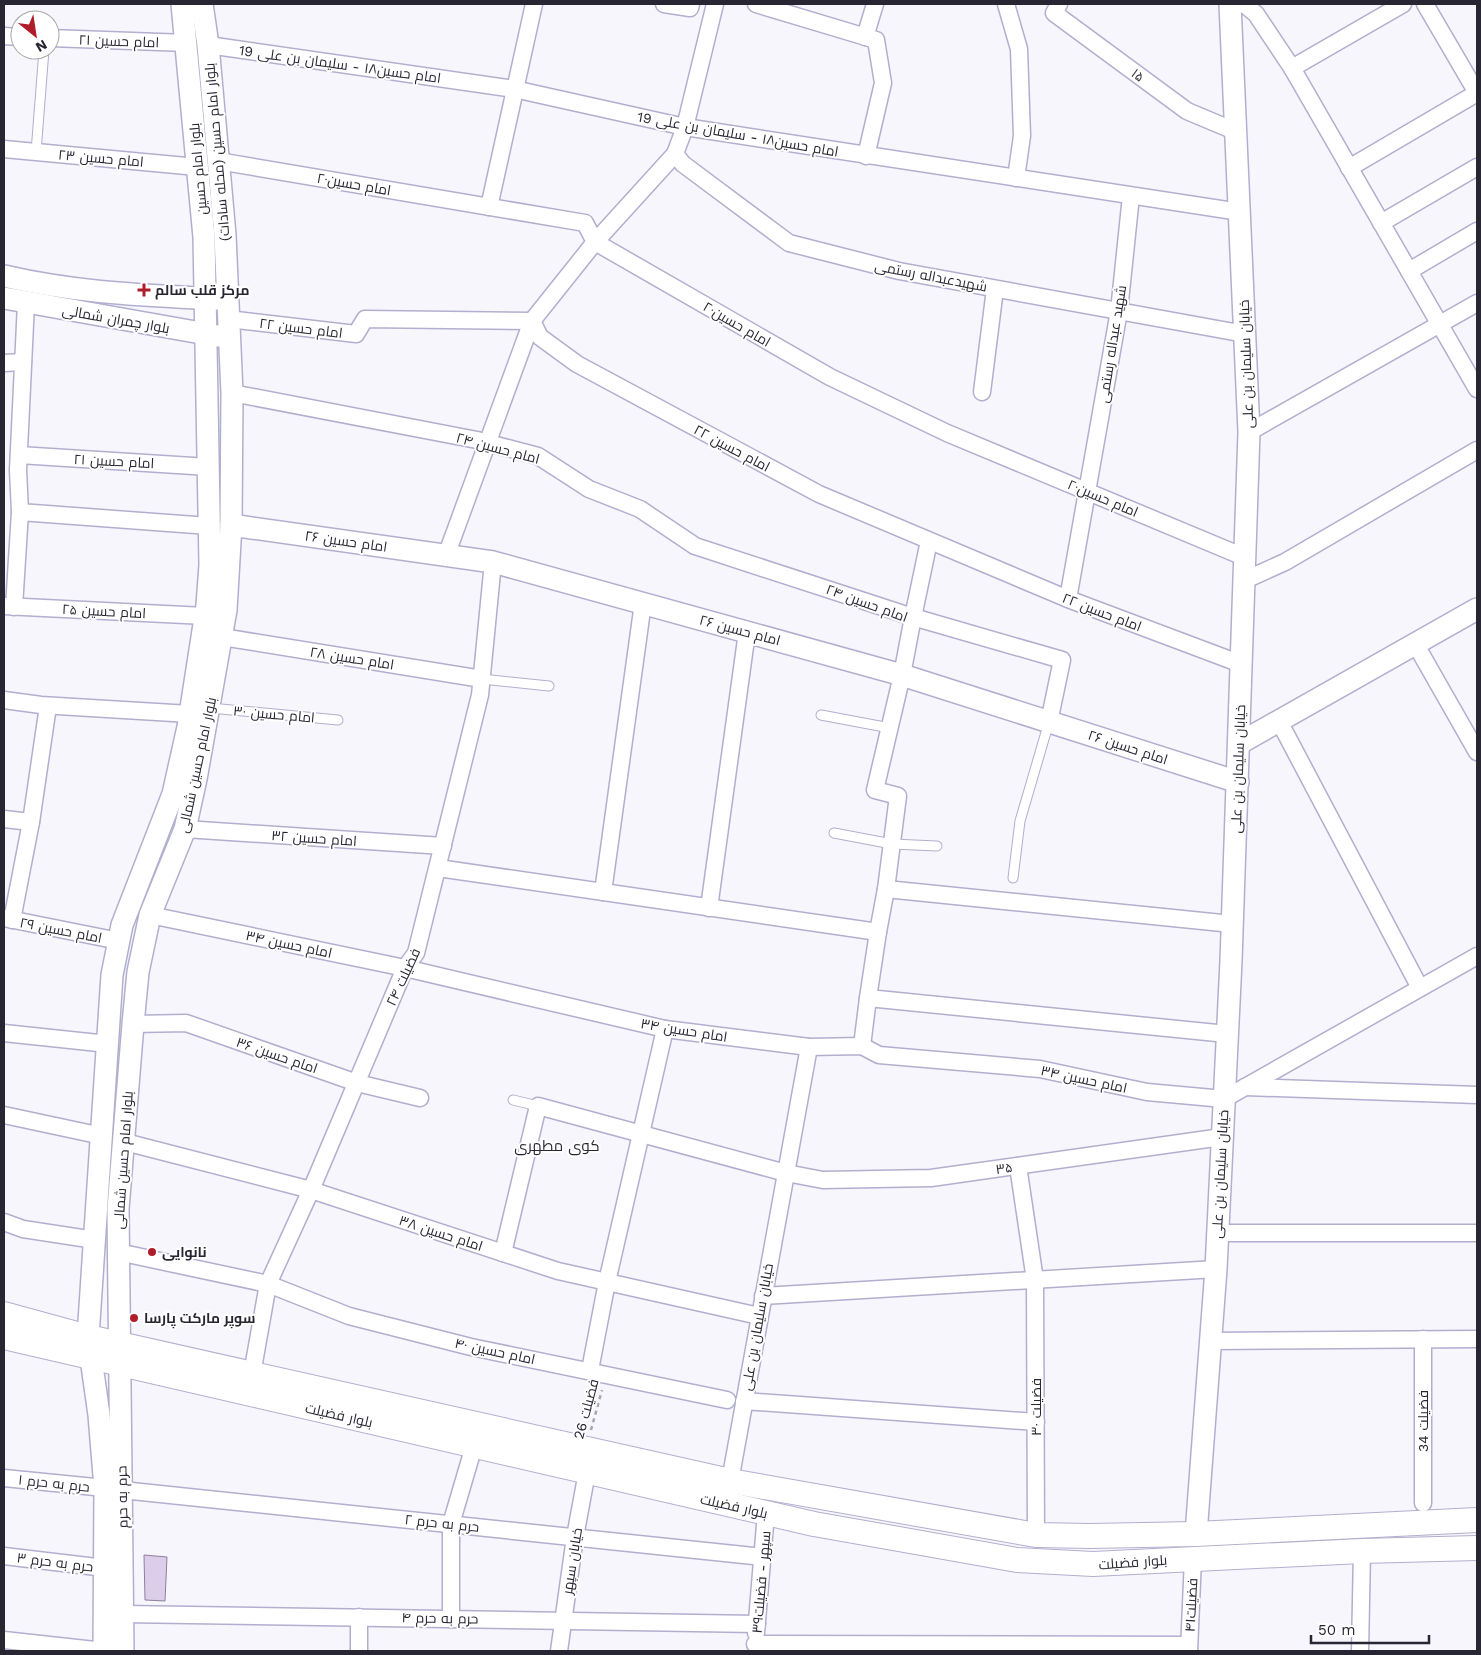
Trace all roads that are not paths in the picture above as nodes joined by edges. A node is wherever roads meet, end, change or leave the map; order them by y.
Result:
1 (182, 4) edge
2 (202, 4) edge
3 (534, 4) edge
4 (664, 4) edge
5 (715, 4) edge
6 (756, 4) edge
7 (875, 4) edge
8 (1006, 4) edge
9 (1060, 4) edge
10 (1230, 4) edge
11 (1244, 4) edge
12 (1403, 4) edge
13 (1425, 4) edge
14 (690, 6) edge
15 (866, 37) junction
16 (60, 38) edge
17 (198, 44) junction
18 (43, 60) edge
19 (1292, 68) junction
20 (514, 89) junction
21 (1477, 93) edge
22 (684, 128) junction
23 (1237, 132) junction
24 (4, 149) edge
25 (36, 152) junction
26 (675, 154) junction
27 (866, 156) junction
28 (218, 161) junction
29 (1477, 167) edge
30 (197, 168) junction
31 (1350, 168) junction
32 (1016, 178) junction
33 (1131, 196) junction
34 (489, 207) junction
35 (1240, 212) junction
36 (1381, 223) junction
37 (1477, 231) edge
38 (595, 242) junction
39 (1409, 271) junction
40 (4, 276) edge
41 (995, 289) junction
42 (4, 298) edge
43 (204, 298) junction
44 (26, 303) junction
45 (1477, 303) edge
46 (1119, 311) junction
47 (228, 319) junction
48 (532, 321) junction
49 (1440, 324) junction
50 (1245, 334) junction
51 (204, 335) junction
52 (23, 362) junction
53 (4, 363) edge
54 (1476, 384) edge
55 (982, 392) dead end
56 (232, 393) junction
57 (1249, 432) junction
58 (486, 442) junction
59 (1477, 450) edge
60 (14, 466) edge
61 (209, 466) junction
62 (1087, 491) junction
63 (20, 512) junction
64 (231, 525) junction
65 (209, 526) junction
66 (929, 540) junction
67 (446, 556) junction
68 (1244, 557) junction
69 (493, 562) junction
70 (1243, 581) junction
71 (1068, 599) junction
72 (643, 603) junction
73 (9, 606) edge
74 (1477, 609) edge
75 (205, 616) junction
76 (913, 617) junction
77 (747, 632) junction
78 (222, 637) junction
79 (1416, 645) junction
80 (1241, 664) junction
81 (902, 675) junction
82 (482, 679) junction
83 (549, 686) dead end
84 (4, 700) edge
85 (48, 706) junction
86 (200, 711) junction
87 (821, 714) dead end
88 (338, 720) dead end
89 (1279, 721) junction
90 (1049, 722) junction
91 (890, 728) junction
92 (1240, 743) junction
93 (1477, 752) edge
94 (1238, 782) junction
95 (4, 819) edge
96 (31, 822) junction
97 (185, 829) junction
98 (834, 832) dead end
99 (892, 844) junction
100 (443, 846) junction
101 (937, 846) dead end
102 (438, 868) junction
103 (1013, 878) dead end
104 (886, 889) junction
105 (603, 892) junction
106 (709, 908) junction
107 (150, 915) junction
108 (8, 919) edge
109 (1232, 924) junction
110 (878, 932) junction
111 (119, 941) junction
112 (1477, 956) edge
113 (405, 968) junction
114 (1420, 988) junction
115 (868, 998) junction
116 (132, 1024) junction
117 (665, 1029) junction
118 (4, 1032) edge
119 (1227, 1034) junction
120 (108, 1044) junction
121 (862, 1046) junction
122 (809, 1047) junction
123 (357, 1083) junction
124 (1244, 1087) junction
125 (1477, 1095) edge
126 (104, 1098) junction
127 (420, 1098) dead end
128 (1224, 1099) junction
129 (513, 1100) dead end
130 (127, 1102) junction
131 (538, 1106) junction
132 (4, 1115) edge
133 (640, 1134) junction
134 (102, 1136) junction
135 (1222, 1137) junction
136 (125, 1142) junction
137 (1018, 1166) junction
138 (786, 1173) junction
139 (311, 1190) junction
140 (4, 1222) edge
141 (1217, 1233) junction
142 (1477, 1233) edge
143 (95, 1240) junction
144 (118, 1252) junction
145 (503, 1253) junction
146 (1216, 1269) junction
147 (1035, 1280) junction
148 (607, 1282) junction
149 (268, 1284) junction
150 (763, 1296) junction
151 (4, 1314) edge
152 (759, 1316) junction
153 (4, 1337) edge
154 (1423, 1339) junction
155 (1477, 1339) edge
156 (1210, 1341) junction
157 (90, 1347) junction
158 (120, 1354) junction
159 (598, 1372) junction
160 (252, 1374) junction
161 (727, 1400) dead end
162 (744, 1401) junction
163 (1036, 1422) junction
164 (421, 1423) junction
165 (474, 1446) junction
166 (586, 1472) junction
167 (4, 1478) edge
168 (730, 1481) junction
169 (113, 1489) junction
170 (1423, 1503) dead end
171 (766, 1513) junction
172 (1477, 1520) edge
173 (451, 1524) junction
174 (978, 1525) junction
175 (1196, 1534) junction
176 (1036, 1535) junction
177 (575, 1537) junction
178 (1477, 1548) edge
179 (1362, 1551) junction
180 (974, 1553) junction
181 (4, 1556) edge
182 (763, 1557) junction
183 (1193, 1558) junction
184 (105, 1568) junction
185 (123, 1614) junction
186 (359, 1617) junction
187 (451, 1619) junction
188 (563, 1620) junction
189 (757, 1624) junction
190 (4, 1640) edge
191 (755, 1648) edge
192 (1189, 1648) edge
193 (104, 1651) edge
194 (123, 1651) edge
195 (359, 1651) edge
196 (559, 1651) edge
197 (1360, 1651) edge

1 - 17 street, بلوار امام حسین
2 - 17 street, بلوار امام حسین (محله سادات)
3 - 20 street
4 - 14 street
5 - 22 street
6 - 15 street
7 - 15 street
8 - 32 street
9 - 23 street, ۱۵
10 - 23 street, خیابان سلیمان بن علی
11 - 19 street
12 - 19 street
13 - 21 street
15 - 27 street
16 - 17 street, امام حسین ۲۱
17 - 20 street, امام حسین۱۸ - سلیمان بن علی 19
17 - 28 street, بلوار امام حسین (محله سادات)
17 - 30 street, بلوار امام حسین
18 - 25 lane
19 - 31 street
20 - 22 street, امام حسین۱۸ - سلیمان بن علی 19
20 - 34 street
21 - 31 street
22 - 26 street
22 - 27 street, امام حسین۱۸ - سلیمان بن علی 19
23 - 35 street, خیابان سلیمان بن علی
24 - 25 street, امام حسین ۲۳
25 - 30 street, امام حسین ۲۳
26 - 38 street
26 - 41 street, شهیدعبداله رستمی
27 - 32 street, امام حسین۱۸ - سلیمان بن علی 19
28 - 34 street, امام حسین۲۰
28 - 47 street, بلوار امام حسین (محله سادات)
29 - 36 street
30 - 43 street, بلوار امام حسین
31 - 36 street
32 - 33 street, امام حسین۱۸ - سلیمان بن علی 19
33 - 35 street, امام حسین۱۸ - سلیمان بن علی 19
33 - 46 street, شهید عبداله رستمی
34 - 38 street, امام حسین۲۰
35 - 50 street, خیابان سلیمان بن علی
36 - 39 street
37 - 39 street
38 - 48 street
38 - 62 street, امام حسین۲۰
39 - 49 street
40 - 43 street, بلوار چمران شمالی
41 - 46 street, شهیدعبداله رستمی
41 - 55 street
42 - 44 street, بلوار چمران شمالی
43 - 47 street, بلوار چمران شمالی
43 - 51 street, بلوار امام حسین
44 - 51 street, بلوار چمران شمالی
44 - 52 street
45 - 49 street
46 - 50 street, شهیدعبداله رستمی
46 - 62 street, شهید عبداله رستمی
47 - 48 street, امام حسین ۲۲
47 - 51 street, بلوار چمران شمالی
47 - 56 street, بلوار امام حسین شمالی
48 - 58 street
48 - 66 street, امام حسین ۲۲
49 - 54 street
49 - 57 street
50 - 57 street, خیابان سلیمان بن علی
51 - 61 street, بلوار امام حسین شمالی
52 - 53 street
52 - 60 street
56 - 58 street, امام حسین ۲۴
56 - 64 street, بلوار امام حسین شمالی
57 - 68 street, خیابان سلیمان بن علی
58 - 67 street
58 - 76 street, امام حسین ۲۴
59 - 70 street
60 - 61 street, امام حسین ۲۱
60 - 63 street
61 - 65 street, بلوار امام حسین شمالی
62 - 68 street, امام حسین۲۰
62 - 71 street, شهید عبداله رستمی
63 - 65 street
63 - 73 street
64 - 67 street, امام حسین ۲۶
64 - 78 street, بلوار امام حسین شمالی
65 - 75 street, بلوار امام حسین شمالی
66 - 71 street, امام حسین ۲۲
66 - 76 street
67 - 69 street, امام حسین ۲۶
68 - 70 street, خیابان سلیمان بن علی
69 - 72 street, امام حسین ۲۶
69 - 82 street, فضیلت ۲۴
70 - 80 street, خیابان سلیمان بن علی
71 - 80 street, امام حسین ۲۲
72 - 77 street, امام حسین ۲۶
72 - 105 street
73 - 75 street, امام حسین ۲۵
74 - 79 street
75 - 86 street, بلوار امام حسین شمالی
76 - 81 street, امام حسین ۲۴
76 - 90 street
77 - 81 street, امام حسین ۲۶
77 - 106 street
78 - 82 street, امام حسین ۲۸
78 - 86 street, بلوار امام حسین شمالی
79 - 89 street
79 - 93 street
80 - 92 street, خیابان سلیمان بن علی
81 - 90 street, امام حسین ۲۶
81 - 91 street, امام حسین ۲۴
82 - 83 lane
82 - 100 street, فضیلت ۲۴
84 - 85 street
85 - 86 street
85 - 96 street
86 - 88 lane, امام حسین ۳۰
86 - 97 street, بلوار امام حسین شمالی
86 - 111 street, بلوار امام حسین شمالی
87 - 91 lane
89 - 92 street
89 - 114 street
90 - 94 street, امام حسین ۲۶
90 - 103 lane
91 - 99 street, امام حسین ۲۴
92 - 94 street, خیابان سلیمان بن علی
94 - 109 street, خیابان سلیمان بن علی
95 - 96 street
96 - 108 street
97 - 100 street, امام حسین ۳۲
97 - 107 street, بلوار امام حسین شمالی
98 - 99 lane
99 - 101 lane
99 - 104 street
100 - 102 street, فضیلت ۲۴
102 - 105 street
102 - 113 street, فضیلت ۲۴
104 - 109 street
104 - 110 street
105 - 106 street
106 - 110 street
107 - 113 street, امام حسین ۳۴
107 - 116 street, بلوار امام حسین شمالی
108 - 111 street, امام حسین ۲۹
109 - 119 street, خیابان سلیمان بن علی
110 - 115 street
111 - 120 street, بلوار امام حسین شمالی
112 - 114 street
113 - 117 street, امام حسین ۳۴
113 - 123 street, فضیلت ۲۴
114 - 124 street
115 - 119 street
115 - 121 street
116 - 123 street, امام حسین ۳۶
116 - 130 street, بلوار امام حسین شمالی
117 - 122 street, امام حسین ۳۴
117 - 133 street
118 - 120 street
119 - 128 street, خیابان سلیمان بن علی
120 - 126 street, بلوار امام حسین شمالی
121 - 122 street, امام حسین ۳۴
121 - 128 street, امام حسین ۳۴
122 - 138 street, خیابان سلیمان بن علی
123 - 127 street, امام حسین ۳۶
123 - 139 street, فضیلت ۲۴
124 - 125 street
124 - 128 street
126 - 130 street
126 - 134 street, بلوار امام حسین شمالی
128 - 135 street, خیابان سلیمان بن علی
129 - 131 lane
130 - 136 street, بلوار امام حسین شمالی
131 - 133 street, ۳۵
131 - 145 street
132 - 134 street
133 - 138 street, ۳۵
133 - 148 street
134 - 143 street, بلوار امام حسین شمالی
135 - 137 street, ۳۵
135 - 141 street, خیابان سلیمان بن علی
136 - 139 street, امام حسین ۳۸
136 - 144 street, بلوار امام حسین شمالی
137 - 138 street, ۳۵
137 - 147 street, فضیلت ۳۰
138 - 150 street, خیابان سلیمان بن علی
139 - 145 street, امام حسین ۳۸
139 - 149 street, فضیلت ۲۴
140 - 143 street
141 - 142 street
141 - 146 street, خیابان سلیمان بن علی
143 - 157 street, بلوار امام حسین شمالی
144 - 149 street, امام حسین ۴۰
144 - 158 street, بلوار امام حسین شمالی
145 - 148 street, امام حسین ۳۸
146 - 147 street
146 - 156 street, خیابان سلیمان بن علی
147 - 150 street
147 - 163 street, فضیلت ۳۰
148 - 152 street, امام حسین ۳۸
148 - 159 street
149 - 159 street, امام حسین ۴۰
149 - 160 street, فضیلت ۲۴
150 - 152 street, خیابان سلیمان بن علی
151 - 157 main road, بلوار فضیلت
152 - 162 street, خیابان سلیمان بن علی
153 - 157 main road, بلوار فضیلت
154 - 155 street
154 - 156 street
154 - 170 street, فضیلت 34
156 - 175 street, خیابان سلیمان بن علی
157 - 158 main road, بلوار فضیلت
157 - 169 street, حرم به حرم
158 - 160 main road, بلوار فضیلت
158 - 164 main road, بلوار فضیلت
158 - 169 street, حرم به حرم
159 - 161 street, امام حسین ۴۰
160 - 164 main road, بلوار فضیلت
162 - 163 street
162 - 168 street, خیابان سلیمان بن علی
163 - 176 street, فضیلت ۳۰
164 - 165 main road, بلوار فضیلت
164 - 168 main road, بلوار فضیلت
165 - 166 main road, بلوار فضیلت
165 - 173 street
166 - 171 main road, بلوار فضیلت
166 - 177 street, خیابان سپهر
167 - 169 street, حرم به حرم ۱
168 - 174 main road, بلوار فضیلت
169 - 173 street, حرم به حرم ۲
169 - 184 street, حرم به حرم
169 - 185 street, حرم به حرم
171 - 180 main road, بلوار فضیلت
171 - 182 street, سپهر - فضیلت۳۹
172 - 175 main road, بلوار فضیلت
173 - 177 street, حرم به حرم ۲
173 - 187 street
174 - 176 main road, بلوار فضیلت
174 - 180 main road
175 - 176 main road, بلوار فضیلت
177 - 182 street, حرم به حرم ۲
177 - 188 street, خیابان سپهر
178 - 179 main road, بلوار فضیلت
179 - 183 main road, بلوار فضیلت
179 - 197 street
180 - 183 main road, بلوار فضیلت
181 - 184 street, حرم به حرم ۳
182 - 189 street, سپهر - فضیلت۳۹
183 - 192 street, فضیلت۴۱
184 - 193 street, حرم به حرم
185 - 186 street, حرم به حرم ۴
185 - 194 street, حرم به حرم
186 - 187 street, حرم به حرم ۴
186 - 195 street
187 - 188 street, حرم به حرم ۴
188 - 189 street, حرم به حرم ۴
188 - 196 street, خیابان سپهر
189 - 191 street, سپهر - فضیلت۳۹
190 - 193 street
191 - 192 street

